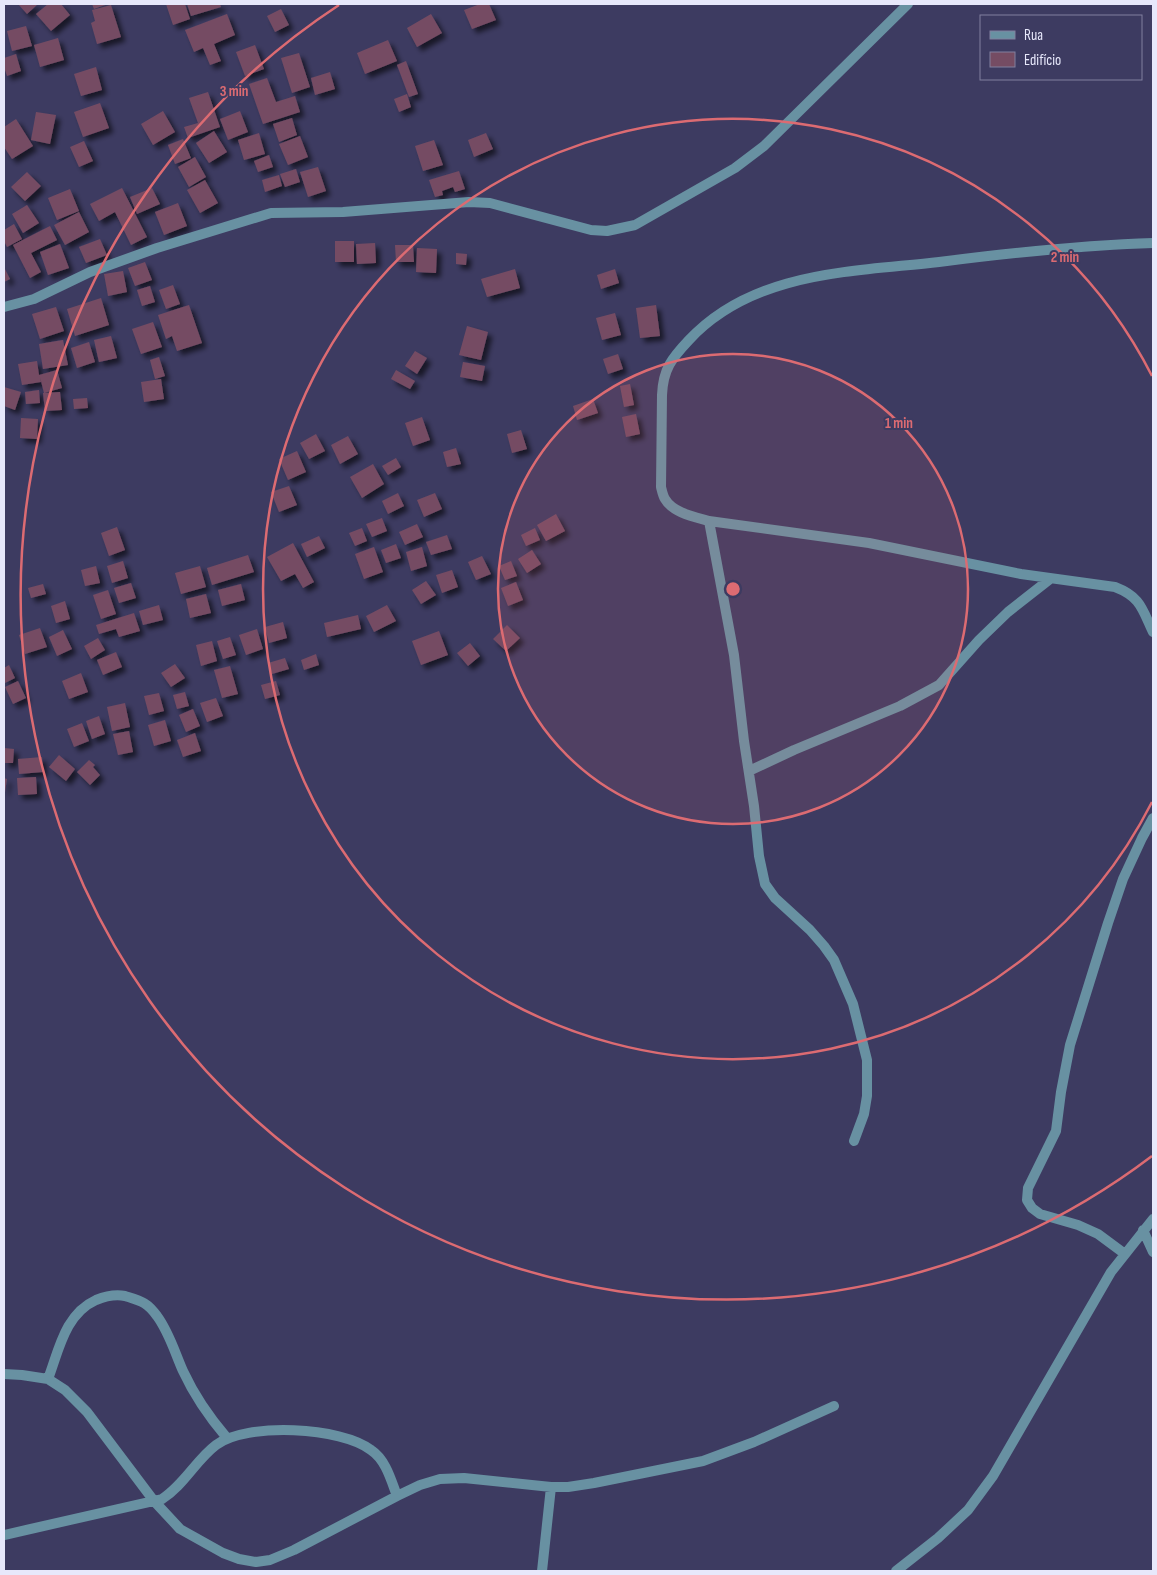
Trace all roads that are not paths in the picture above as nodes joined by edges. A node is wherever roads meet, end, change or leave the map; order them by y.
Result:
1 (908, 4) edge
2 (1153, 243) edge
3 (4, 307) edge
4 (709, 521) junction
5 (1050, 579) junction
6 (1153, 632) edge
7 (749, 771) junction
8 (1153, 818) edge
9 (854, 1141) dead end
10 (1153, 1219) edge
11 (1143, 1230) junction
12 (1153, 1252) edge
13 (1124, 1254) junction
14 (4, 1374) edge
15 (48, 1379) junction
16 (834, 1406) dead end
17 (228, 1438) junction
18 (550, 1487) junction
19 (397, 1496) junction
20 (154, 1501) junction
21 (4, 1535) edge
22 (542, 1571) edge
23 (896, 1571) edge

1 - 3 street
2 - 4 street
4 - 5 street
4 - 7 street
5 - 6 street
5 - 7 street
7 - 9 street
8 - 13 street
10 - 11 street
11 - 12 street
11 - 13 street
13 - 23 street
14 - 15 street
15 - 17 street
15 - 20 street
16 - 18 street
17 - 19 street
17 - 20 street
18 - 19 street
18 - 22 street
19 - 20 street
20 - 21 street

